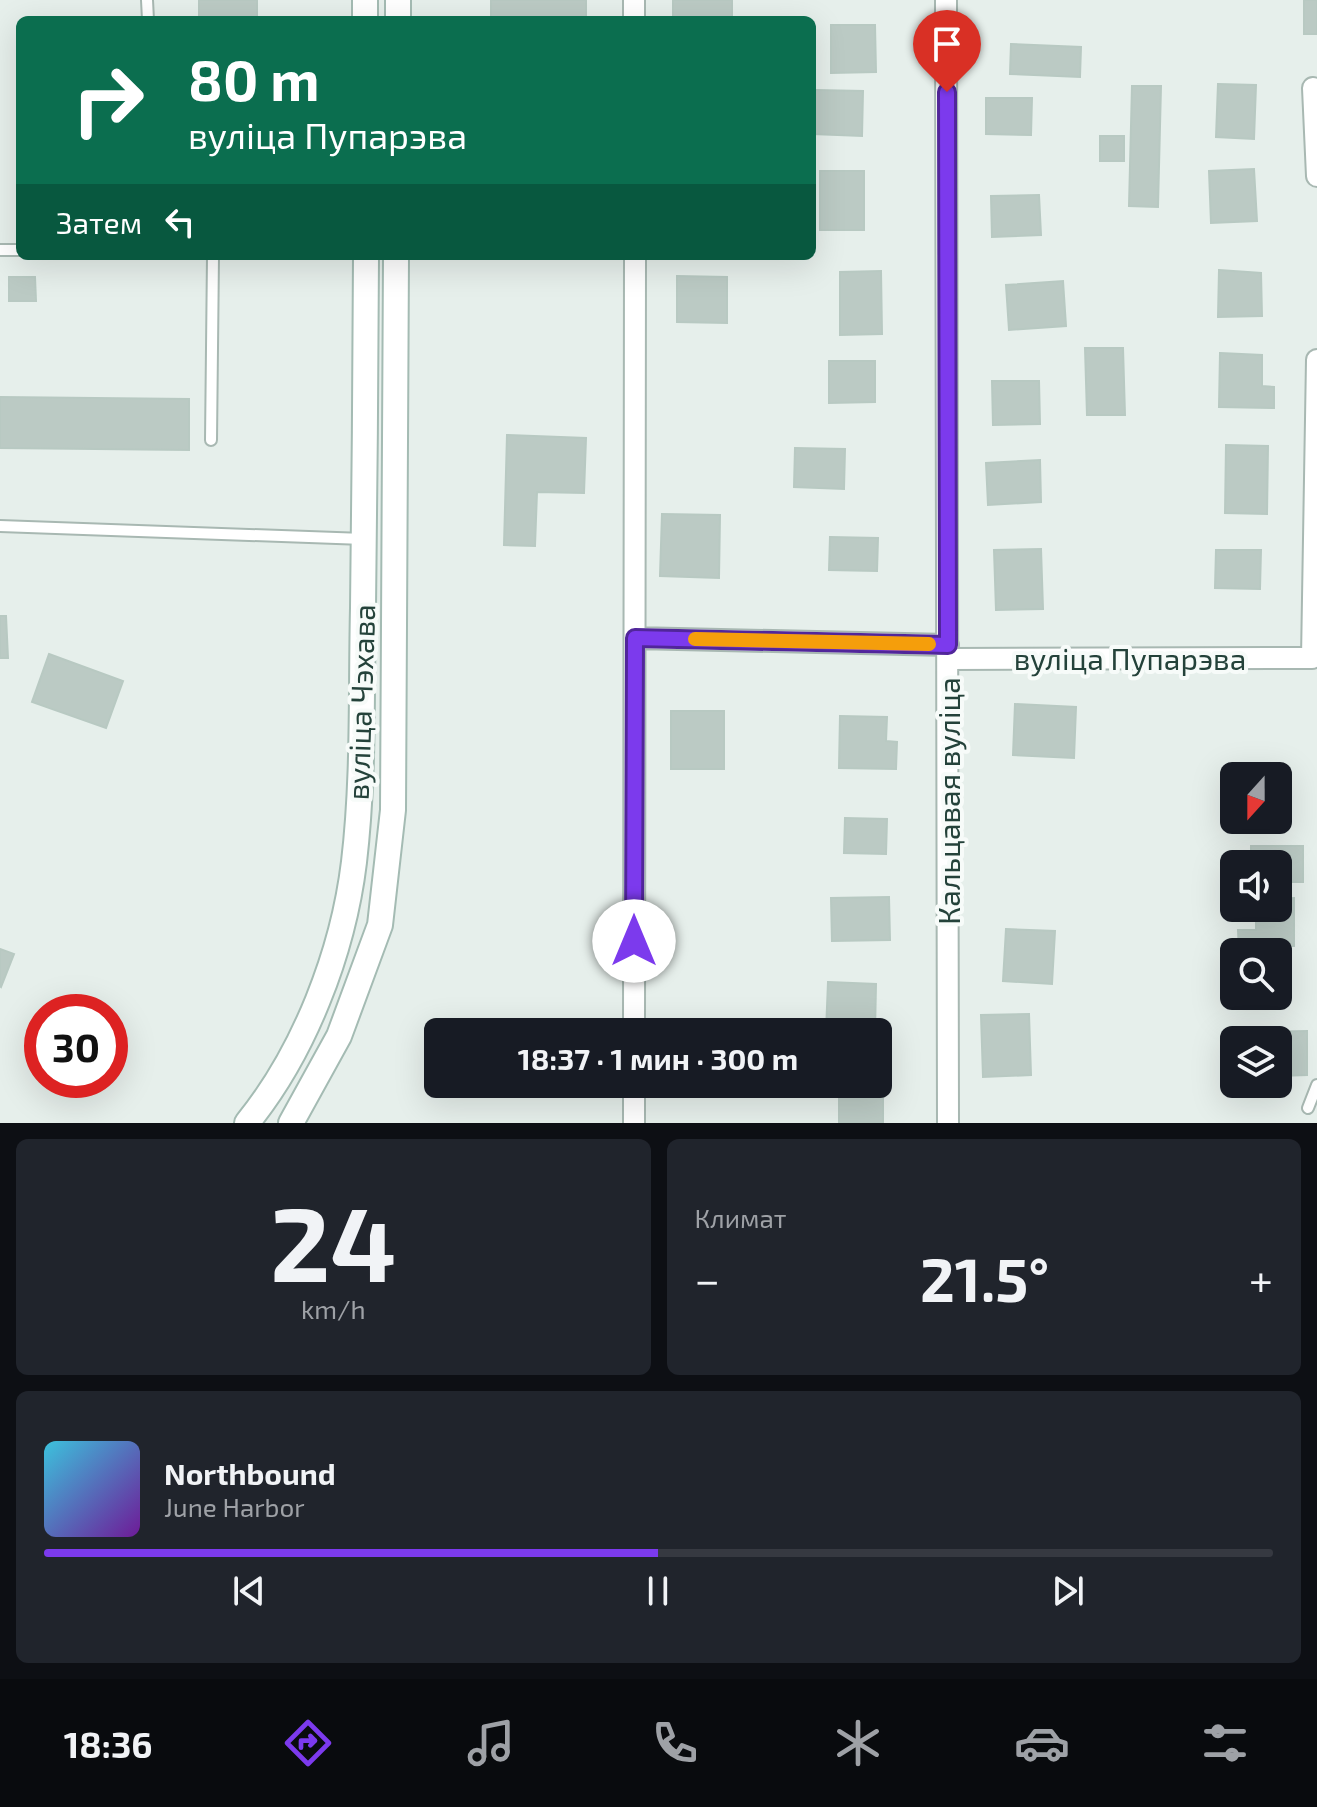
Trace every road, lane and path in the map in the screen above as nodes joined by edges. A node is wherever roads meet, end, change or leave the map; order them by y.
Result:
1 (946, 0) edge
2 (1313, 88) dead end
3 (1317, 176) edge
4 (213, 260) edge
5 (366, 260) edge
6 (396, 260) edge
7 (635, 260) edge
8 (1317, 360) edge
9 (211, 440) dead end
10 (0, 526) edge
11 (364, 539) junction
12 (635, 638) junction
13 (948, 652) junction
14 (634, 1018) edge
15 (1317, 1085) edge
16 (634, 1098) edge
17 (1308, 1108) dead end
18 (247, 1123) edge
19 (291, 1123) edge
20 (634, 1123) edge
21 (948, 1123) edge

1 - 13 street, Кальцавая вуліца
2 - 3 street
4 - 9 lane
5 - 11 main road, вуліца Чэхава
6 - 19 main road, вуліца Чэхава
7 - 12 street
8 - 13 street, вуліца Пупарэва
10 - 11 lane
11 - 18 main road, вуліца Чэхава
12 - 13 street, вуліца Пупарэва
12 - 14 street
13 - 21 street, Кальцавая вуліца
15 - 17 lane
16 - 20 street

